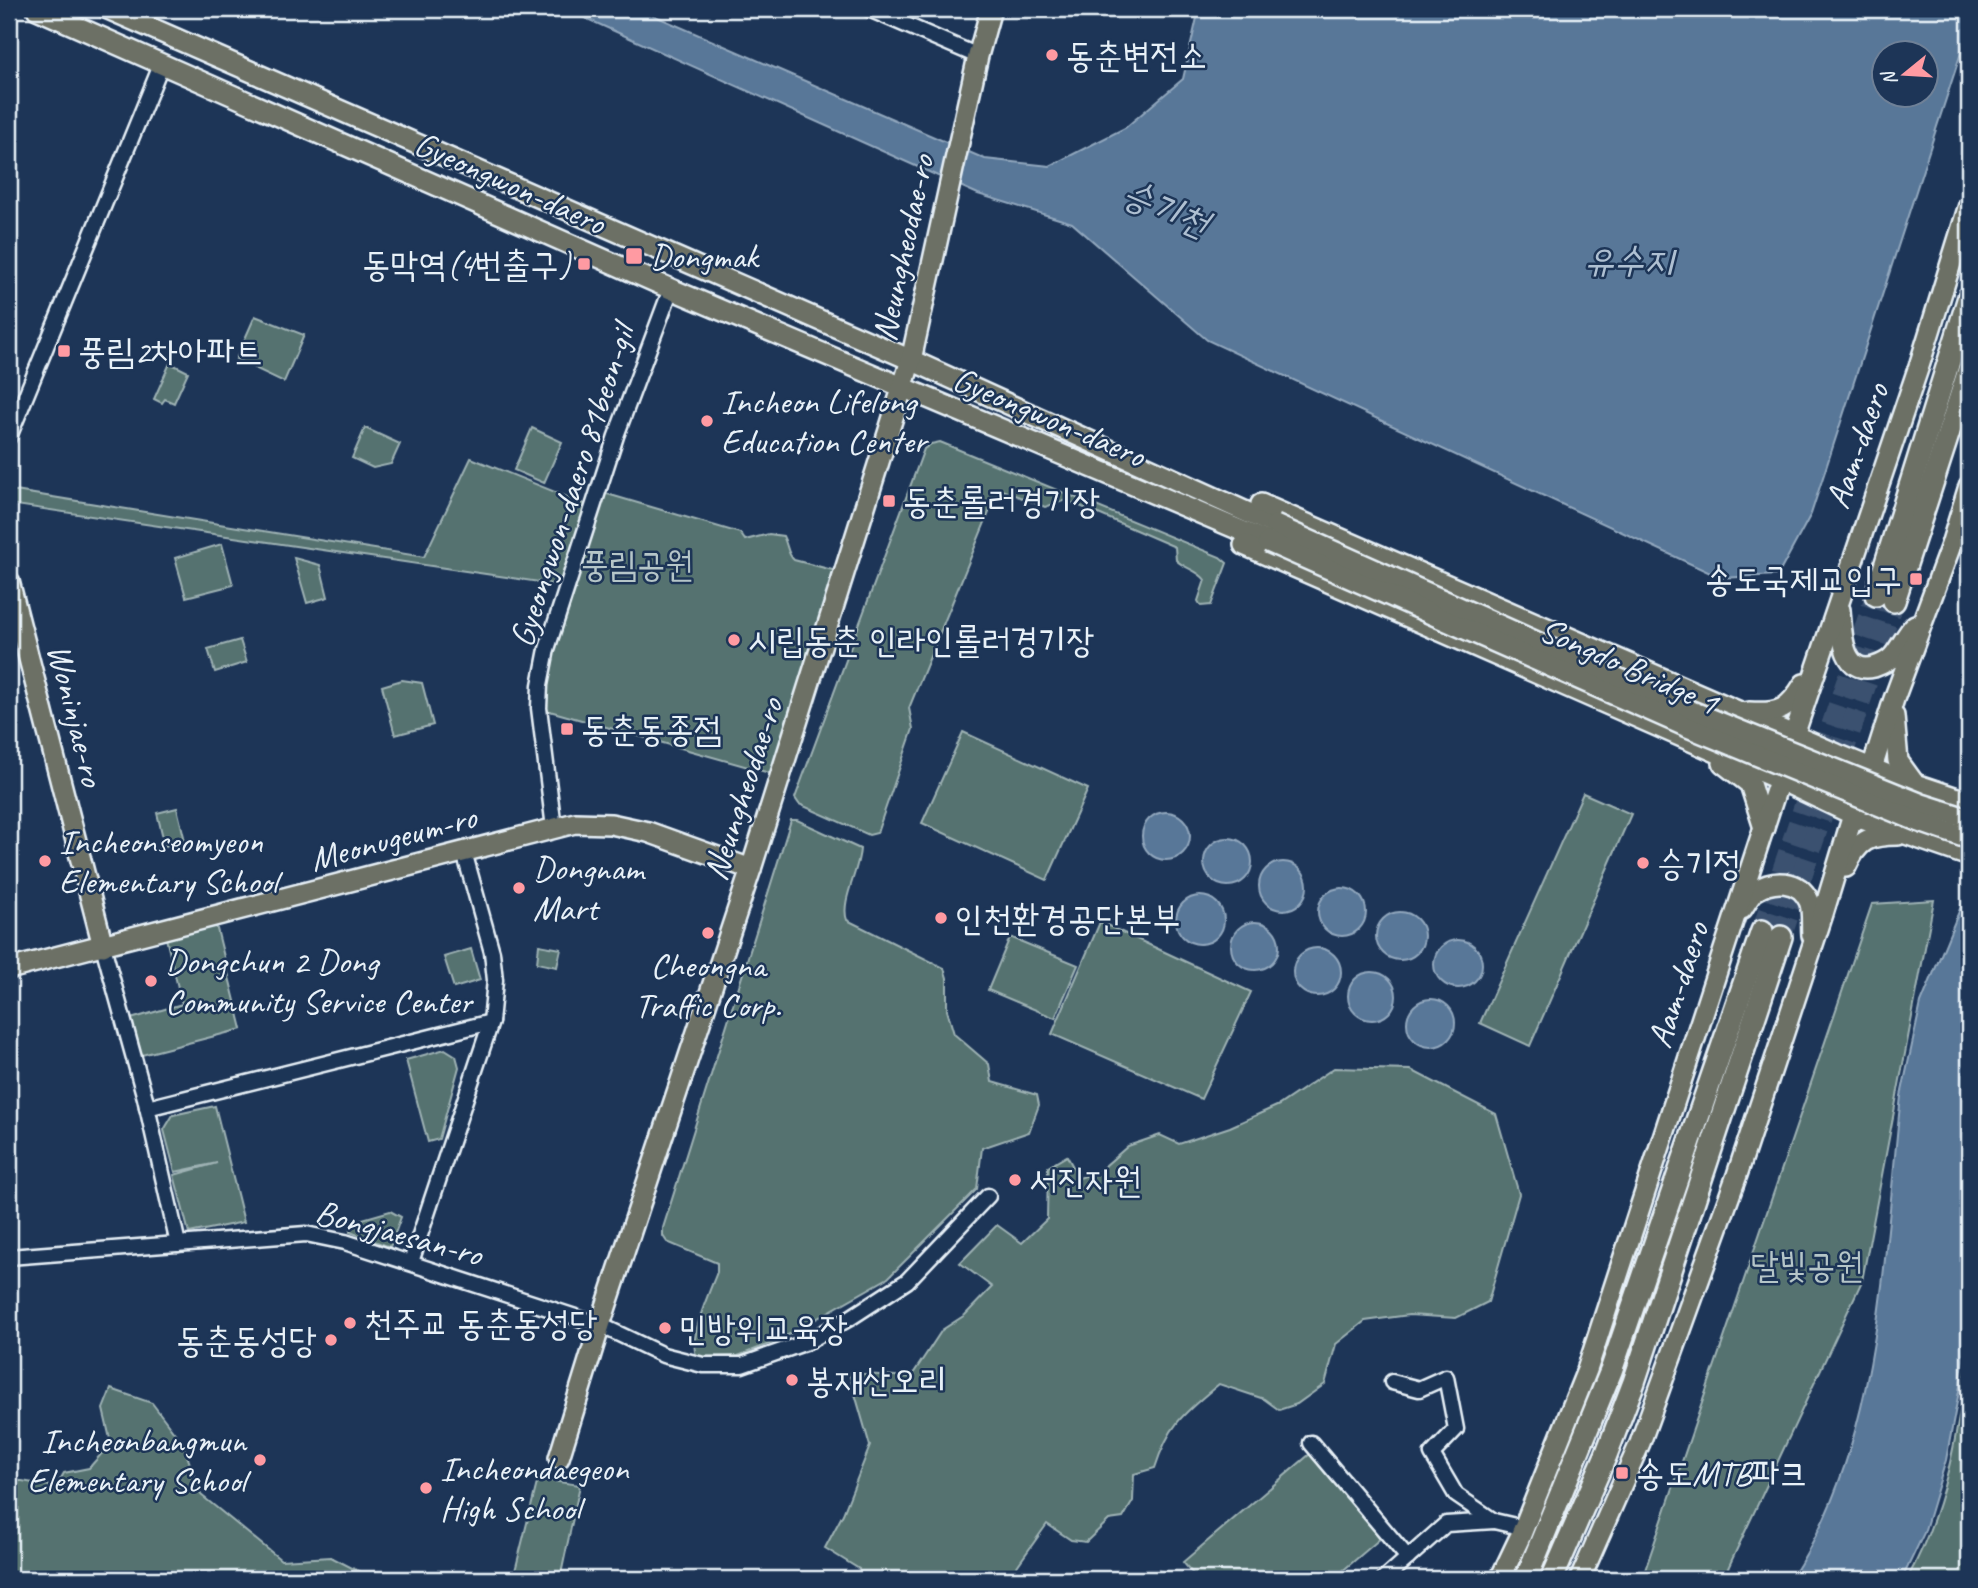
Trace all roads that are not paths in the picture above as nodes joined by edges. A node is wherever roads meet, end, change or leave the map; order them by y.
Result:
1 (37, 9) edge
2 (108, 9) edge
3 (869, 9) edge
4 (991, 9) edge
5 (172, 38) junction
6 (978, 56) junction
7 (162, 63) junction
8 (1969, 205) edge
9 (671, 289) junction
10 (1969, 298) edge
11 (799, 311) junction
12 (788, 339) junction
13 (911, 360) junction
14 (1969, 370) edge
15 (902, 388) junction
16 (9, 437) edge
17 (1133, 462) junction
18 (1126, 484) junction
19 (1969, 486) edge
20 (1271, 533) junction
21 (9, 581) edge
22 (1839, 602) junction
23 (1926, 612) junction
24 (1821, 656) junction
25 (1895, 699) junction
26 (1741, 712) junction
27 (1794, 735) junction
28 (1709, 750) junction
29 (1872, 768) junction
30 (1780, 780) junction
31 (1914, 783) junction
32 (1969, 802) edge
33 (1853, 815) junction
34 (1969, 820) edge
35 (554, 828) junction
36 (1764, 828) junction
37 (1969, 839) edge
38 (1924, 840) junction
39 (464, 852) junction
40 (1969, 856) edge
41 (751, 869) junction
42 (1823, 914) junction
43 (1734, 920) junction
44 (103, 946) junction
45 (1812, 947) junction
46 (9, 969) edge
47 (491, 1022) junction
48 (147, 1108) junction
49 (988, 1196) dead end
50 (178, 1244) junction
51 (9, 1257) edge
52 (411, 1262) junction
53 (600, 1325) junction
54 (1392, 1382) dead end
55 (1311, 1443) dead end
56 (559, 1458) dead end
57 (1494, 1521) junction
58 (1524, 1528) junction
59 (1408, 1558) junction
60 (1148, 1579) edge
61 (1158, 1579) edge
62 (1384, 1579) edge
63 (1500, 1579) edge
64 (1526, 1579) edge
65 (1552, 1579) edge
66 (1580, 1579) edge

1 - 7 main road, Gyeongwon-daero
2 - 5 main road, Gyeongwon-daero
3 - 6 street
4 - 6 main road, Neungheodae-ro
5 - 7 main road
5 - 11 main road, Gyeongwon-daero
6 - 13 main road, Neungheodae-ro
7 - 9 main road, Gyeongwon-daero
7 - 16 street
8 - 22 main road, Aam-daero
9 - 12 main road, Gyeongwon-daero
9 - 35 street, Gyeongwon-daero 81beon-gil
10 - 14 highway, Aam-daero
11 - 12 main road
11 - 13 main road, Gyeongwon-daero
12 - 15 main road, Gyeongwon-daero
13 - 15 main road, Neungheodae-ro
13 - 17 main road, Gyeongwon-daero
15 - 18 main road, Gyeongwon-daero
15 - 41 main road, Neungheodae-ro
17 - 20 main road, Gyeongwon-daero
17 - 26 main road
18 - 20 main road, Gyeongwon-daero
18 - 28 main road
19 - 23 main road
20 - 34 main road, Songdo Bridge 1, bridge
20 - 37 main road, Songdo Bridge 1, bridge
21 - 44 main road, Woninjae-ro
22 - 23 main road
22 - 24 main road, Aam-daero
23 - 25 main road
24 - 26 main road
24 - 27 main road, Aam-daero
25 - 29 main road
25 - 31 main road
26 - 27 main road
27 - 29 main road
27 - 30 main road, Aam-daero
28 - 30 main road
28 - 36 main road
29 - 31 main road
29 - 33 main road
30 - 33 main road
30 - 36 main road, Aam-daero
31 - 32 main road
33 - 38 main road
33 - 42 main road
35 - 39 main road, Meonugeum-ro
35 - 41 main road, Meonugeum-ro
36 - 43 main road, Aam-daero
38 - 40 main road
38 - 42 main road
39 - 44 main road, Meonugeum-ro
39 - 47 street
41 - 53 main road, Neungheodae-ro
42 - 45 main road
43 - 45 main road
43 - 58 main road, Aam-daero
44 - 46 main road, Meonugeum-ro
44 - 48 street
45 - 66 main road
47 - 48 street
47 - 52 street
48 - 50 street
49 - 53 street, Bongjaesan-ro
50 - 51 street, Bongjaesan-ro
50 - 52 street, Bongjaesan-ro
52 - 53 street, Bongjaesan-ro
53 - 56 main road, Neungheodae-ro
54 - 57 street
55 - 59 street
57 - 58 street
57 - 59 street
58 - 63 main road, Aam-daero
59 - 62 street
60 - 61 street
64 - 65 highway, Aam-daero

